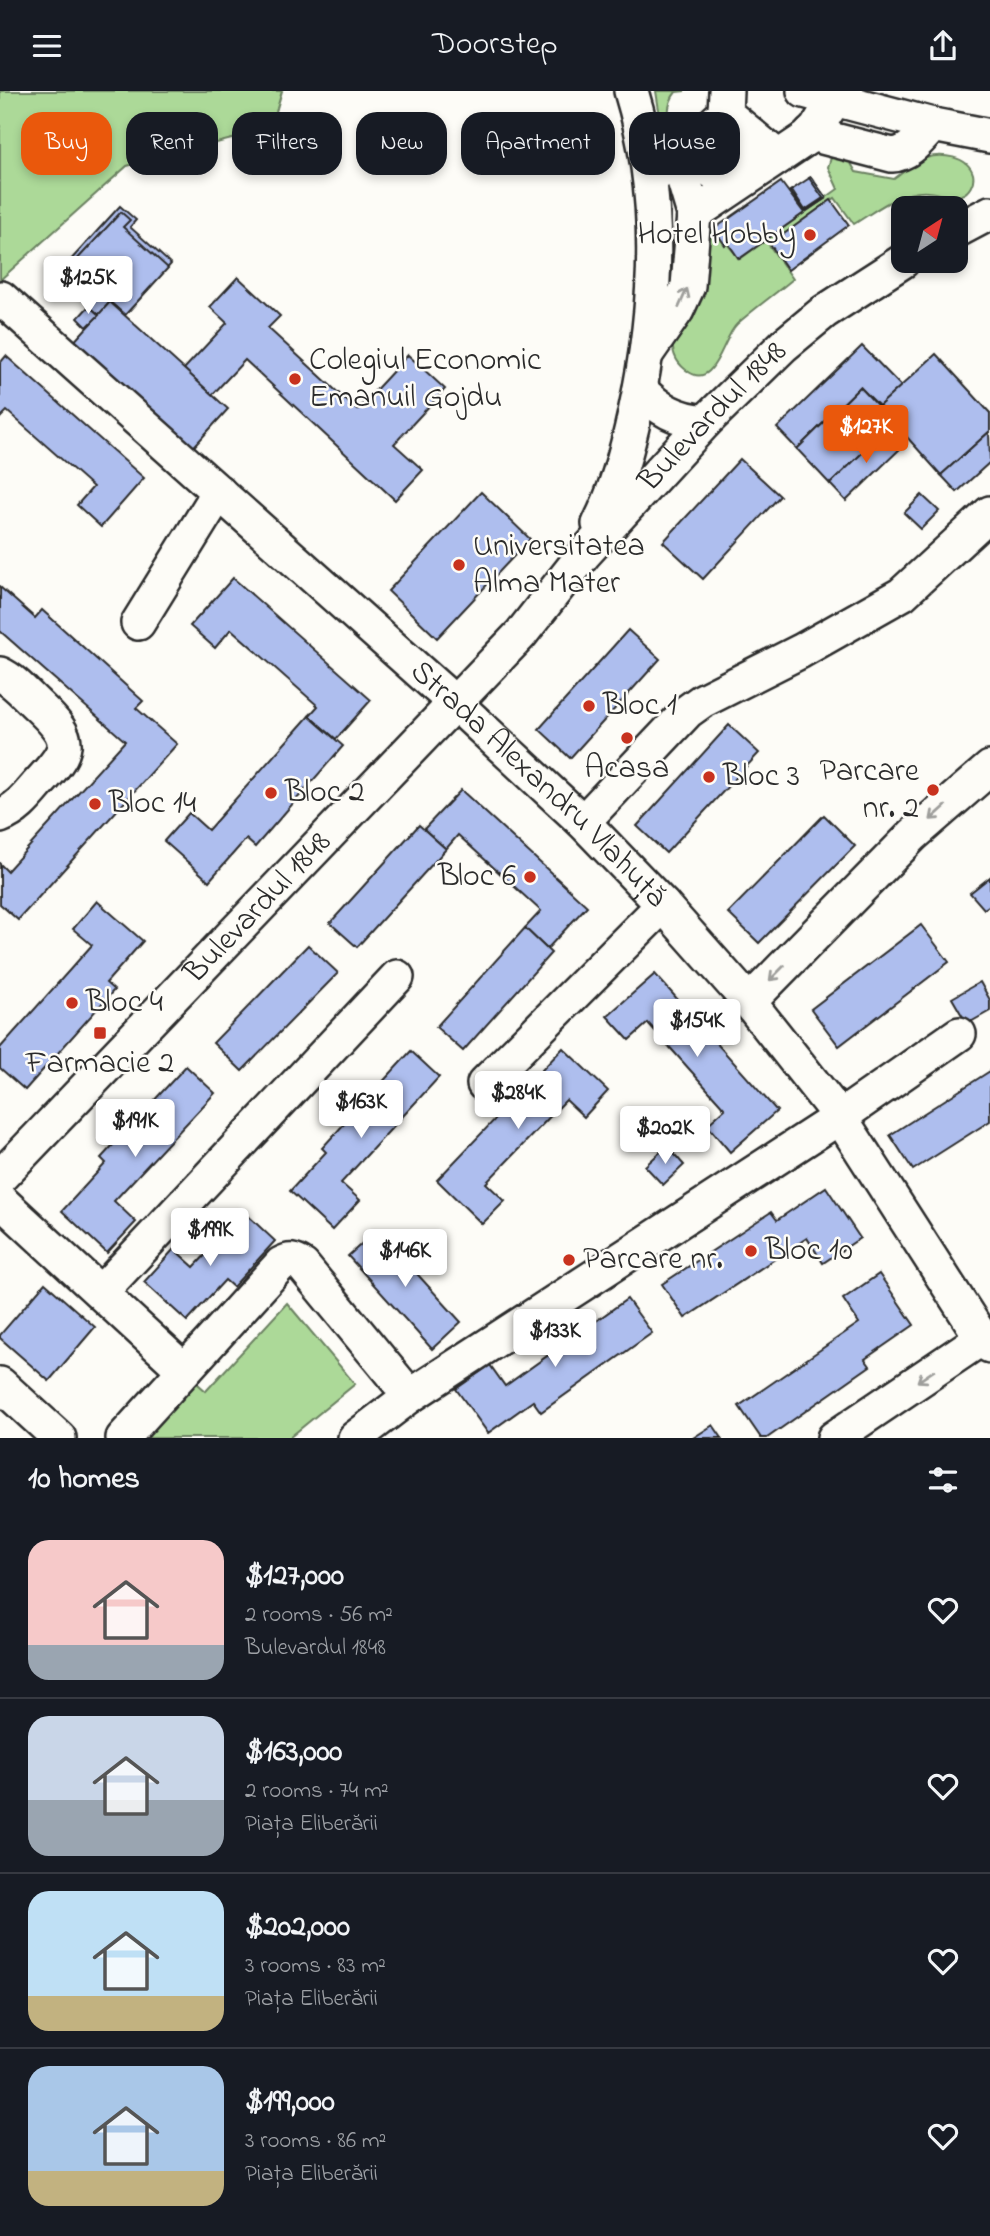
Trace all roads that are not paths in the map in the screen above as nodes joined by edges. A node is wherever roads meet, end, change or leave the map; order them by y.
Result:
1 (630, 95) edge
2 (819, 96) edge
3 (933, 125) junction
4 (811, 134) junction
5 (990, 136) edge
6 (740, 160) edge
7 (740, 160) edge
8 (755, 173) junction
9 (655, 175) edge
10 (698, 175) edge
11 (650, 180) junction
12 (990, 213) edge
13 (694, 214) junction
14 (968, 225) edge
15 (891, 269) edge
16 (1, 299) edge
17 (645, 355) junction
18 (640, 389) junction
19 (705, 422) junction
20 (219, 492) junction
21 (990, 513) edge
22 (584, 554) junction
23 (138, 623) dead end
24 (0, 674) edge
25 (456, 703) junction
26 (990, 768) edge
27 (0, 816) edge
28 (583, 822) junction
29 (663, 905) junction
30 (397, 977) dead end
31 (749, 1002) junction
32 (959, 1034) dead end
33 (484, 1084) dead end
34 (840, 1117) junction
35 (0, 1177) edge
36 (0, 1200) edge
37 (101, 1291) junction
38 (986, 1342) edge
39 (184, 1370) junction
40 (1, 1388) edge
41 (411, 1396) junction
42 (59, 1438) edge
43 (123, 1438) edge
44 (355, 1438) edge
45 (834, 1438) edge

1 - 11 street
2 - 3 street
2 - 4 street
3 - 4 street
3 - 5 street
4 - 8 street
6 - 8 street
7 - 8 street
8 - 13 street
9 - 11 street
10 - 13 street
11 - 17 street
12 - 14 street
17 -> 13 street
15 - 19 street, Bulevardul 1848
16 - 20 street, Strada Alexandru Vlahuță
17 - 18 street
18 - 19 street
18 - 22 street
19 - 22 street, Bulevardul 1848
20 - 23 street
20 - 25 street, Strada Alexandru Vlahuță
21 - 28 street
22 - 25 street, Bulevardul 1848
24 - 27 street
25 - 28 street, Strada Alexandru Vlahuță
25 - 35 street, Bulevardul 1848
26 -> 31 street
28 - 29 street, Strada Alexandru Vlahuță
29 - 31 street, Strada Alexandru Vlahuță
29 - 33 street
30 - 37 street
31 - 34 street, Strada Alexandru Vlahuță
32 - 34 street
34 - 38 street, Strada Alexandru Vlahuță
34 - 41 street
36 - 37 street
37 - 39 street
38 -> 45 street
39 - 41 street
39 - 43 street
40 - 42 street
41 - 44 street

